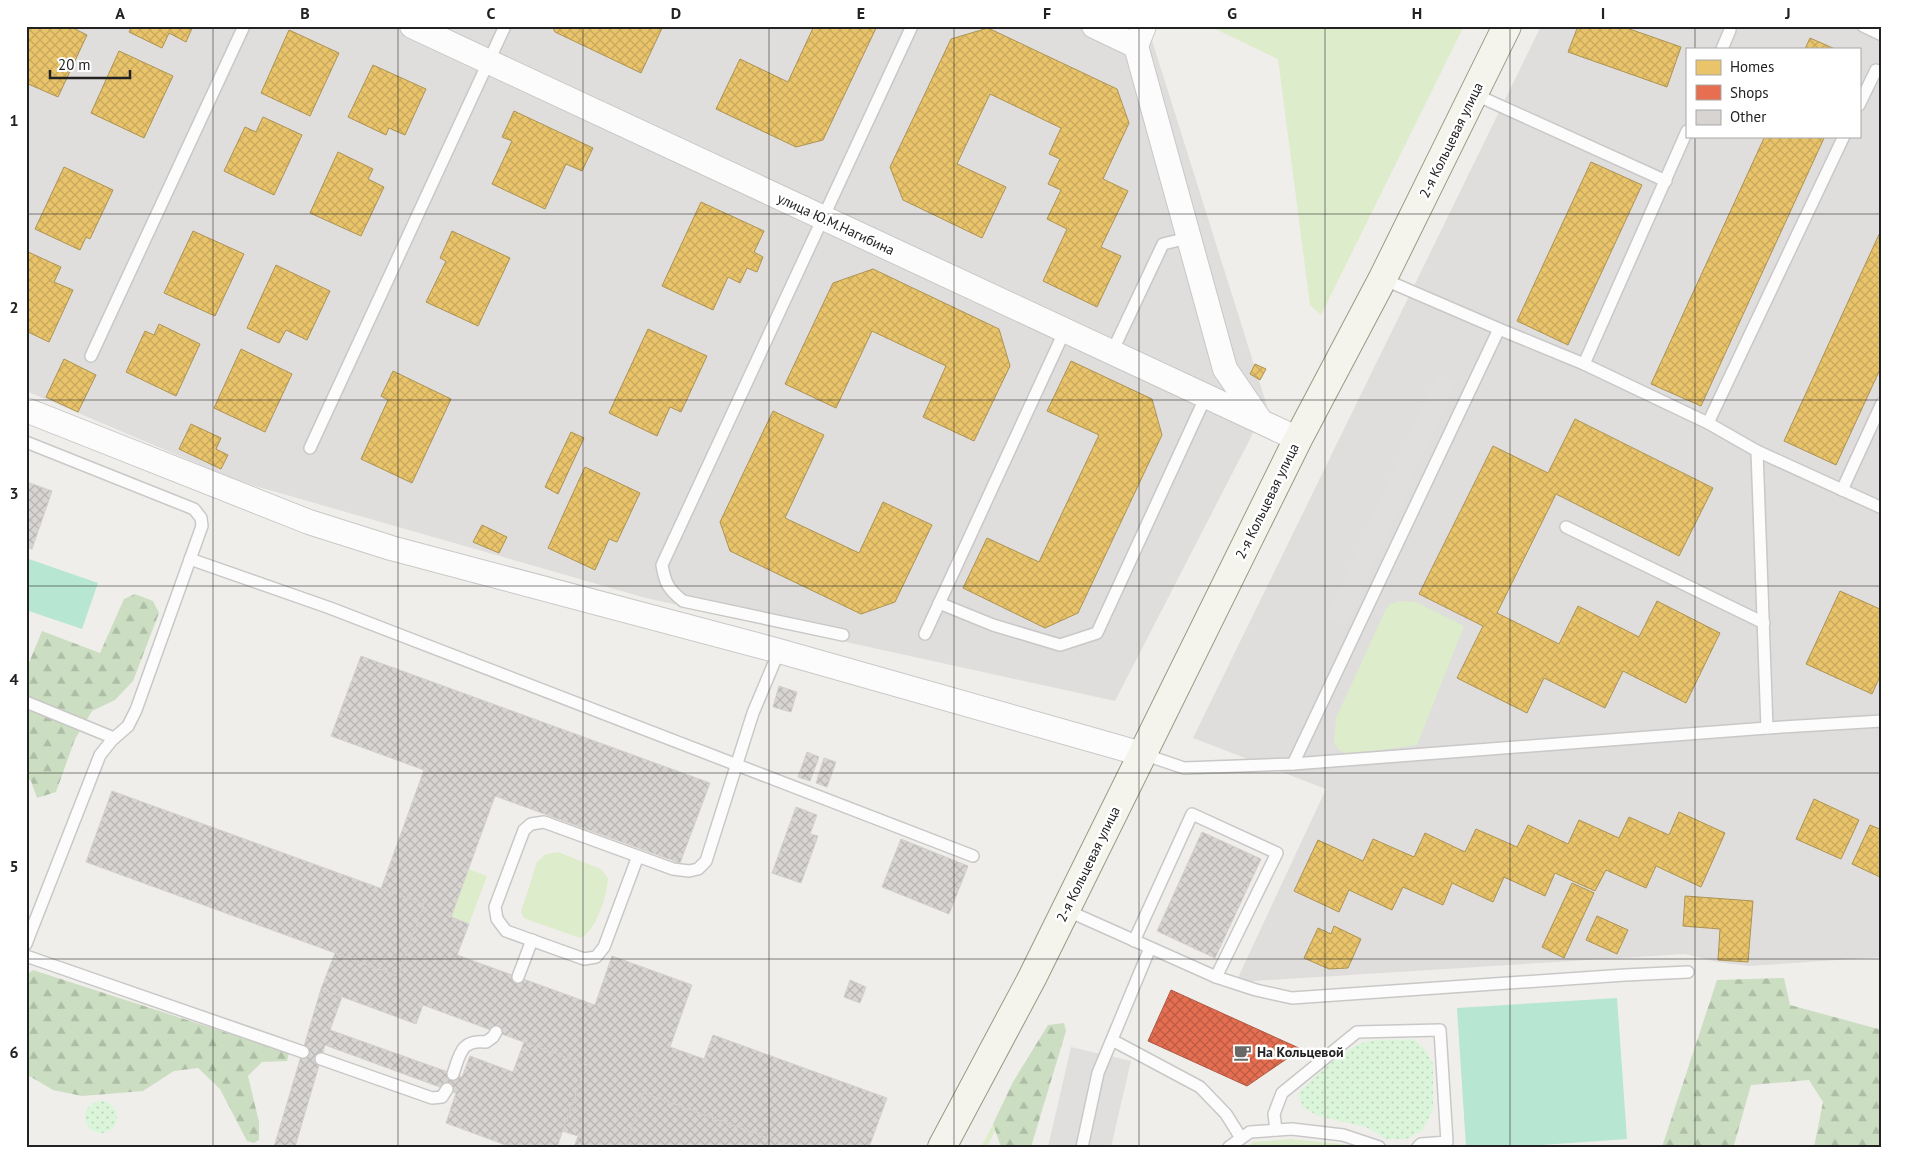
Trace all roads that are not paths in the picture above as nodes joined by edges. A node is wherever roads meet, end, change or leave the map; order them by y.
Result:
1 (244, 26) edge
2 (412, 26) edge
3 (506, 26) edge
4 (912, 26) edge
5 (1094, 26) edge
6 (1506, 26) edge
7 (1862, 26) edge
8 (1730, 30) dead end
9 (1882, 35) edge
10 (1140, 36) edge
11 (1722, 48) edge
12 (489, 62) junction
13 (1876, 70) dead end
14 (1474, 94) junction
15 (1860, 103) edge
16 (1686, 133) edge
17 (1843, 138) edge
18 (1666, 181) junction
19 (823, 218) junction
20 (1188, 238) junction
21 (1383, 278) junction
22 (1499, 329) junction
23 (1065, 330) junction
24 (1112, 352) junction
25 (91, 356) dead end
26 (1584, 364) junction
27 (1206, 396) junction
28 (1882, 403) edge
29 (26, 410) edge
30 (1260, 422) junction
31 (1708, 423) junction
32 (1298, 439) junction
33 (26, 442) edge
34 (310, 448) dead end
35 (1757, 451) junction
36 (1842, 490) junction
37 (1882, 508) edge
38 (1566, 527) dead end
39 (190, 559) junction
40 (939, 603) junction
41 (1764, 623) junction
42 (925, 634) dead end
43 (843, 635) dead end
44 (779, 650) junction
45 (26, 702) edge
46 (1882, 721) edge
47 (1768, 728) junction
48 (114, 738) junction
49 (1142, 754) junction
50 (1293, 764) junction
51 (736, 765) junction
52 (638, 856) junction
53 (973, 856) dead end
54 (1066, 910) junction
55 (532, 940) junction
56 (1134, 941) junction
57 (26, 944) edge
58 (1150, 948) junction
59 (26, 956) edge
60 (1688, 972) dead end
61 (518, 977) dead end
62 (1216, 977) junction
63 (1032, 978) junction
64 (496, 1032) dead end
65 (1112, 1040) junction
66 (302, 1052) dead end
67 (321, 1059) dead end
68 (453, 1074) dead end
69 (447, 1089) dead end
70 (1276, 1130) junction
71 (1241, 1138) junction
72 (942, 1147) edge
73 (960, 1147) edge
74 (1082, 1147) edge
75 (1229, 1147) edge
76 (1379, 1147) edge
77 (1418, 1147) edge

1 - 25 lane
2 - 12 street, улица Ю.М.Нагибина
3 - 12 lane
4 - 19 lane
5 - 10 street
6 - 14 main road, 2-я Кольцевая улица
7 - 9 lane
8 - 11 lane
10 - 20 street
12 - 19 street, улица Ю.М.Нагибина
12 - 34 lane
13 - 15 lane
14 - 18 lane
14 - 21 main road, 2-я Кольцевая улица
16 - 18 lane
17 - 31 lane
18 - 26 lane
19 - 23 street, улица Ю.М.Нагибина
19 - 43 lane
20 - 24 lane
20 - 30 street
21 - 22 lane
21 - 32 main road, 2-я Кольцевая улица
22 - 26 lane
22 - 50 lane
23 - 24 street, улица Ю.М.Нагибина
23 - 40 lane
24 - 27 street, улица Ю.М.Нагибина
26 - 31 lane
27 - 30 street, улица Ю.М.Нагибина
27 - 40 lane
28 - 36 lane
29 - 44 street
30 - 32 street, улица Ю.М.Нагибина
31 - 35 lane
32 - 49 main road, 2-я Кольцевая улица
33 - 39 lane
35 - 36 lane
35 - 41 lane
36 - 37 lane
38 - 41 lane
39 - 48 lane
39 - 51 lane
40 - 42 lane
41 - 47 lane
44 - 49 street
44 - 51 lane
45 - 48 lane
46 - 47 lane
47 - 50 lane
48 - 57 lane
49 - 50 lane
49 - 54 main road, 2-я Кольцевая улица
51 - 52 lane
51 - 53 lane
52 - 55 lane
52 - 55 lane
54 - 56 lane
54 - 63 main road, 2-я Кольцевая улица
55 - 61 lane
56 - 58 lane
56 - 62 lane
58 - 62 lane
58 - 65 lane
59 - 66 lane
60 - 62 lane
63 - 72 main road, 2-я Кольцевая улица
63 - 73 main road, 2-я Кольцевая улица
64 - 68 lane
65 - 71 lane
65 - 74 lane
67 - 69 lane
70 - 71 lane
70 - 76 lane
70 - 77 lane
71 - 75 lane

